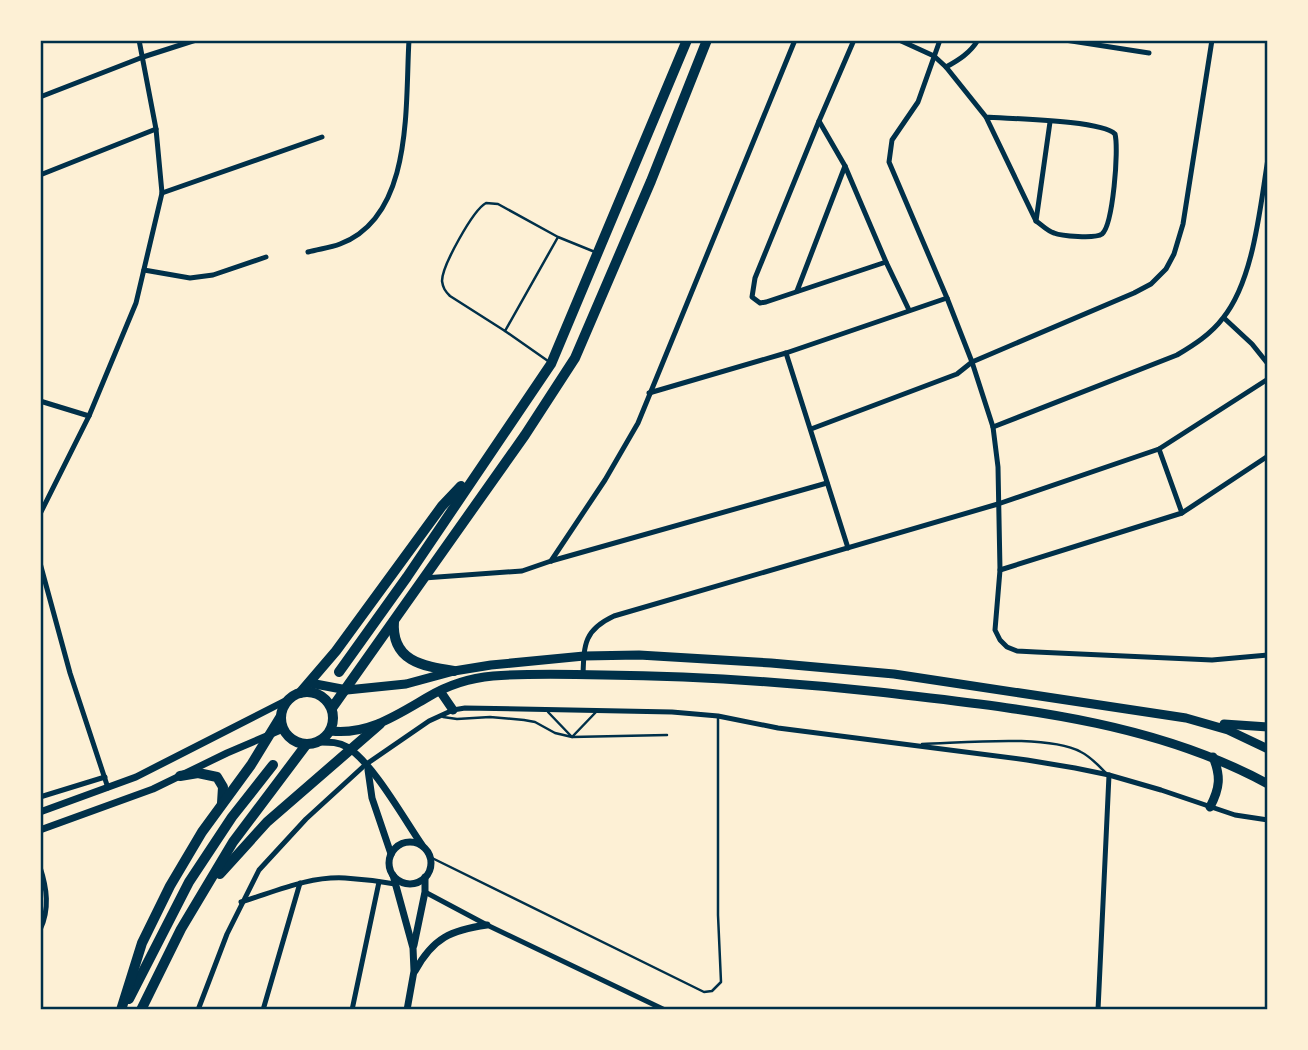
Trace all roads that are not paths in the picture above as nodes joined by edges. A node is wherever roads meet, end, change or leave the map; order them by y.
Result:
1 (139, 40) edge
2 (196, 40) edge
3 (409, 40) edge
4 (687, 40) edge
5 (707, 40) edge
6 (795, 40) edge
7 (854, 40) edge
8 (900, 40) edge
9 (940, 40) edge
10 (978, 40) edge
11 (1065, 40) edge
12 (1212, 40) edge
13 (1149, 53) dead end
14 (934, 56) junction
15 (143, 57) junction
16 (946, 67) junction
17 (40, 97) edge
18 (986, 117) junction
19 (819, 121) junction
20 (1050, 122) junction
21 (156, 129) junction
22 (322, 137) dead end
23 (1268, 159) edge
24 (845, 166) junction
25 (40, 175) edge
26 (162, 193) junction
27 (1036, 220) junction
28 (558, 237) junction
29 (308, 252) dead end
30 (598, 253) junction
31 (266, 257) dead end
32 (886, 262) junction
33 (144, 270) junction
34 (797, 290) junction
35 (947, 298) junction
36 (909, 310) junction
37 (1224, 318) junction
38 (505, 331) junction
39 (786, 353) junction
40 (972, 362) junction
41 (551, 363) junction
42 (1268, 364) edge
43 (1268, 379) edge
44 (649, 393) junction
45 (40, 401) edge
46 (89, 416) junction
47 (993, 427) junction
48 (811, 429) junction
49 (1159, 449) junction
50 (1268, 456) edge
51 (483, 462) junction
52 (827, 483) junction
53 (998, 505) junction
54 (1182, 513) junction
55 (40, 514) edge
56 (848, 548) junction
57 (551, 561) junction
58 (40, 563) edge
59 (1000, 570) junction
60 (424, 578) junction
61 (394, 620) junction
62 (1268, 655) edge
63 (584, 656) junction
64 (454, 671) junction
65 (339, 672) dead end
66 (583, 675) junction
67 (310, 683) junction
68 (346, 690) junction
69 (440, 691) junction
70 (300, 693) junction
71 (289, 699) junction
72 (332, 708) junction
73 (453, 710) junction
74 (546, 711) junction
75 (596, 712) junction
76 (281, 716) junction
77 (440, 716) junction
78 (718, 716) junction
79 (1207, 723) junction
80 (380, 724) junction
81 (1268, 727) edge
82 (283, 729) junction
83 (331, 731) junction
84 (271, 733) junction
85 (667, 735) dead end
86 (572, 737) junction
87 (320, 742) junction
88 (907, 744) junction
89 (306, 745) junction
90 (349, 749) junction
91 (1268, 749) edge
92 (1213, 757) junction
93 (273, 765) dead end
94 (366, 767) junction
95 (1109, 775) junction
96 (180, 776) junction
97 (105, 777) junction
98 (1268, 784) edge
99 (108, 788) junction
100 (40, 797) edge
101 (222, 804) junction
102 (1210, 807) junction
103 (40, 812) edge
104 (1268, 820) edge
105 (40, 830) edge
106 (422, 845) junction
107 (391, 854) junction
108 (430, 857) junction
109 (40, 867) edge
110 (393, 875) junction
111 (425, 877) junction
112 (379, 881) junction
113 (300, 883) junction
114 (395, 884) junction
115 (425, 892) junction
116 (202, 896) junction
117 (241, 902) junction
118 (487, 925) junction
119 (40, 930) edge
120 (413, 948) junction
121 (414, 971) junction
122 (122, 1010) edge
123 (141, 1010) edge
124 (198, 1010) edge
125 (263, 1010) edge
126 (352, 1010) edge
127 (407, 1010) edge
128 (665, 1010) edge
129 (1098, 1010) edge

1 - 15 street
2 - 15 street
3 - 29 street
4 - 30 highway
5 - 60 highway
6 - 44 street
7 - 19 street
8 - 14 street
9 - 14 street
10 - 16 street
11 - 13 street
12 - 40 street
14 - 16 street
14 - 35 street
15 - 17 street
15 - 21 street
16 - 18 street
18 - 20 street
18 - 27 street
19 - 24 street
19 - 34 street
20 - 27 street
20 - 27 street
21 - 25 street
21 - 26 street
22 - 26 street
23 - 37 street
24 - 32 street
24 - 34 street
26 - 33 street
28 - 30 lane
28 - 38 lane
28 - 38 lane
30 - 41 highway
31 - 33 street
32 - 34 street
32 - 36 street
33 - 46 street
35 - 36 street
35 - 40 street
36 - 39 street
37 - 42 street
37 - 47 street
38 - 41 lane
39 - 44 street
39 - 48 street
40 - 47 street
40 - 48 street
41 - 51 highway
43 - 49 street
44 - 57 street
45 - 46 street
46 - 55 street
47 - 53 street
48 - 52 street
49 - 53 street
49 - 54 street
50 - 54 street
51 - 65 highway
51 - 67 highway
52 - 56 street
52 - 57 street
53 - 56 street
53 - 59 street
54 - 59 street
56 - 63 street
57 - 60 street
58 - 97 street
59 - 62 street
60 - 61 highway
61 - 64 highway
61 - 68 highway
63 - 64 main road
63 - 66 street
63 - 79 main road
64 - 68 main road
66 - 69 main road
66 - 92 main road
67 - 68 main road
67 - 70 highway
68 - 72 highway
69 - 73 main road
69 - 80 main road
70 - 71 highway
70 - 72 highway
71 - 76 highway
71 - 99 street
72 - 83 highway
73 - 74 street
73 - 77 street
74 - 75 street
74 - 86 lane
75 - 78 street
75 - 86 lane
76 - 82 highway
76 - 84 highway
77 - 86 lane
77 - 94 street
78 - 88 street
78 - 108 lane
79 - 81 main road
79 - 91 main road
80 - 83 main road
80 - 90 highway
82 - 84 street
82 - 89 highway
83 - 87 highway
84 - 96 street
84 - 101 highway
85 - 86 lane
87 - 89 highway
87 - 90 street
88 - 95 street
88 - 95 lane
89 - 116 highway
90 - 94 street
90 - 116 highway
92 - 98 main road
92 - 102 main road
93 - 122 highway
94 - 106 street
94 - 107 street
94 - 117 street
95 - 102 street
95 - 129 street
96 - 101 highway
96 - 105 street
97 - 99 street
97 - 100 street
99 - 103 street
101 - 122 highway
102 - 104 street
106 - 107 street
106 - 108 street
107 - 110 street
108 - 111 street
109 - 119 street
110 - 111 street
110 - 114 street
111 - 115 street
112 - 113 street
112 - 114 street
112 - 126 street
113 - 117 street
113 - 125 street
114 - 120 street
115 - 118 street
115 - 120 street
116 - 123 highway
117 - 124 street
118 - 121 street
118 - 128 street
120 - 121 street
121 - 127 street

